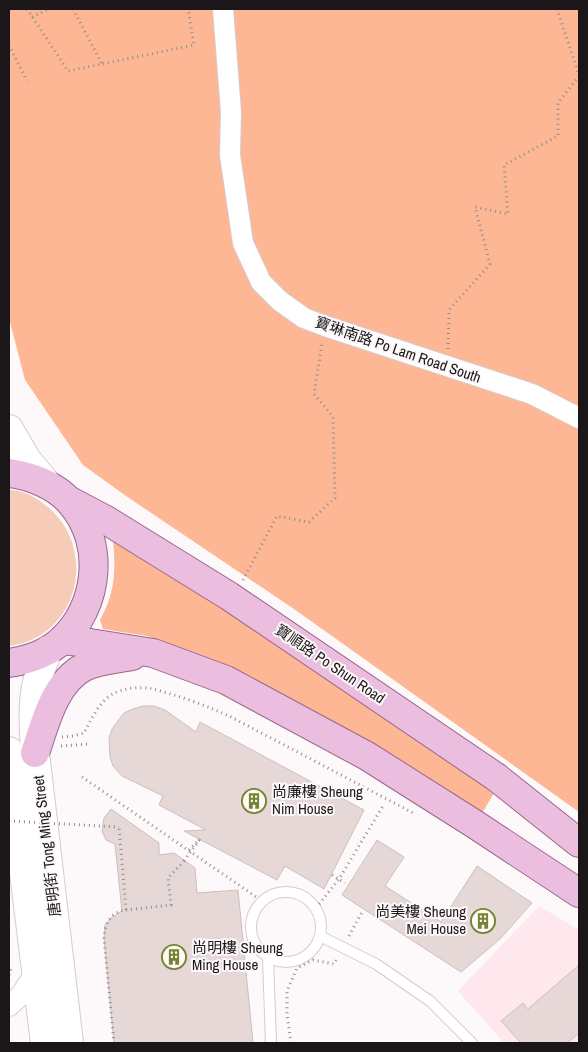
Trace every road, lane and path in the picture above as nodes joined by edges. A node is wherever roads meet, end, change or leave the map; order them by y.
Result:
1 (27, 9) edge
2 (49, 9) edge
3 (73, 9) edge
4 (188, 9) edge
5 (223, 9) edge
6 (557, 9) edge
7 (32, 17) junction
8 (9, 45) edge
9 (102, 64) junction
10 (579, 76) edge
11 (27, 81) dead end
12 (325, 326) junction
13 (448, 367) junction
14 (579, 418) edge
15 (9, 429) edge
16 (9, 473) edge
17 (47, 484) junction
18 (70, 501) junction
19 (240, 585) dead end
20 (55, 645) junction
21 (153, 653) junction
22 (9, 663) edge
23 (61, 737) dead end
24 (88, 744) dead end
25 (35, 750) edge
26 (82, 776) dead end
27 (383, 806) dead end
28 (422, 819) dead end
29 (9, 821) edge
30 (579, 843) edge
31 (189, 850) junction
32 (332, 875) dead end
33 (339, 879) junction
34 (345, 883) dead end
35 (579, 893) edge
36 (262, 901) junction
37 (316, 908) junction
38 (126, 910) junction
39 (320, 936) junction
40 (268, 958) junction
41 (334, 964) dead end
42 (36, 972) junction
43 (9, 1006) edge
44 (45, 1043) edge
45 (69, 1043) edge
46 (114, 1043) edge
47 (271, 1043) edge
48 (290, 1043) edge
49 (472, 1043) edge

1 - 7 path
2 - 7 path
3 - 9 path
4 - 9 path
5 - 12 street, 寶琳南路 Po Lam Road South
6 - 10 path
7 - 9 path
8 - 11 path
10 - 13 path
12 - 13 street, 寶琳南路 Po Lam Road South
12 - 19 path
13 - 14 street, 寶琳南路 Po Lam Road South
15 - 17 main road
16 - 17 main road
17 - 18 main road
18 - 20 main road
18 - 30 main road, 寶順路 Po Shun Road
20 - 21 main road
20 - 22 main road
20 - 25 main road, 唐明街 Tong Ming Street
21 - 25 main road
21 - 35 main road
23 - 28 path
24 - 25 path
25 - 42 main road, 唐明街 Tong Ming Street
25 - 45 main road, 唐明街 Tong Ming Street
26 - 31 path
27 - 33 path
29 - 38 path, bridge
31 - 36 path
31 - 38 path, bridge
32 - 33 path
33 - 34 path
33 - 37 path
36 - 37 lane
36 - 40 lane
37 - 39 lane
38 - 46 path
39 - 40 lane
39 - 49 lane
40 - 47 lane
41 - 48 path
42 - 43 street
42 - 44 main road, 唐明街 Tong Ming Street

